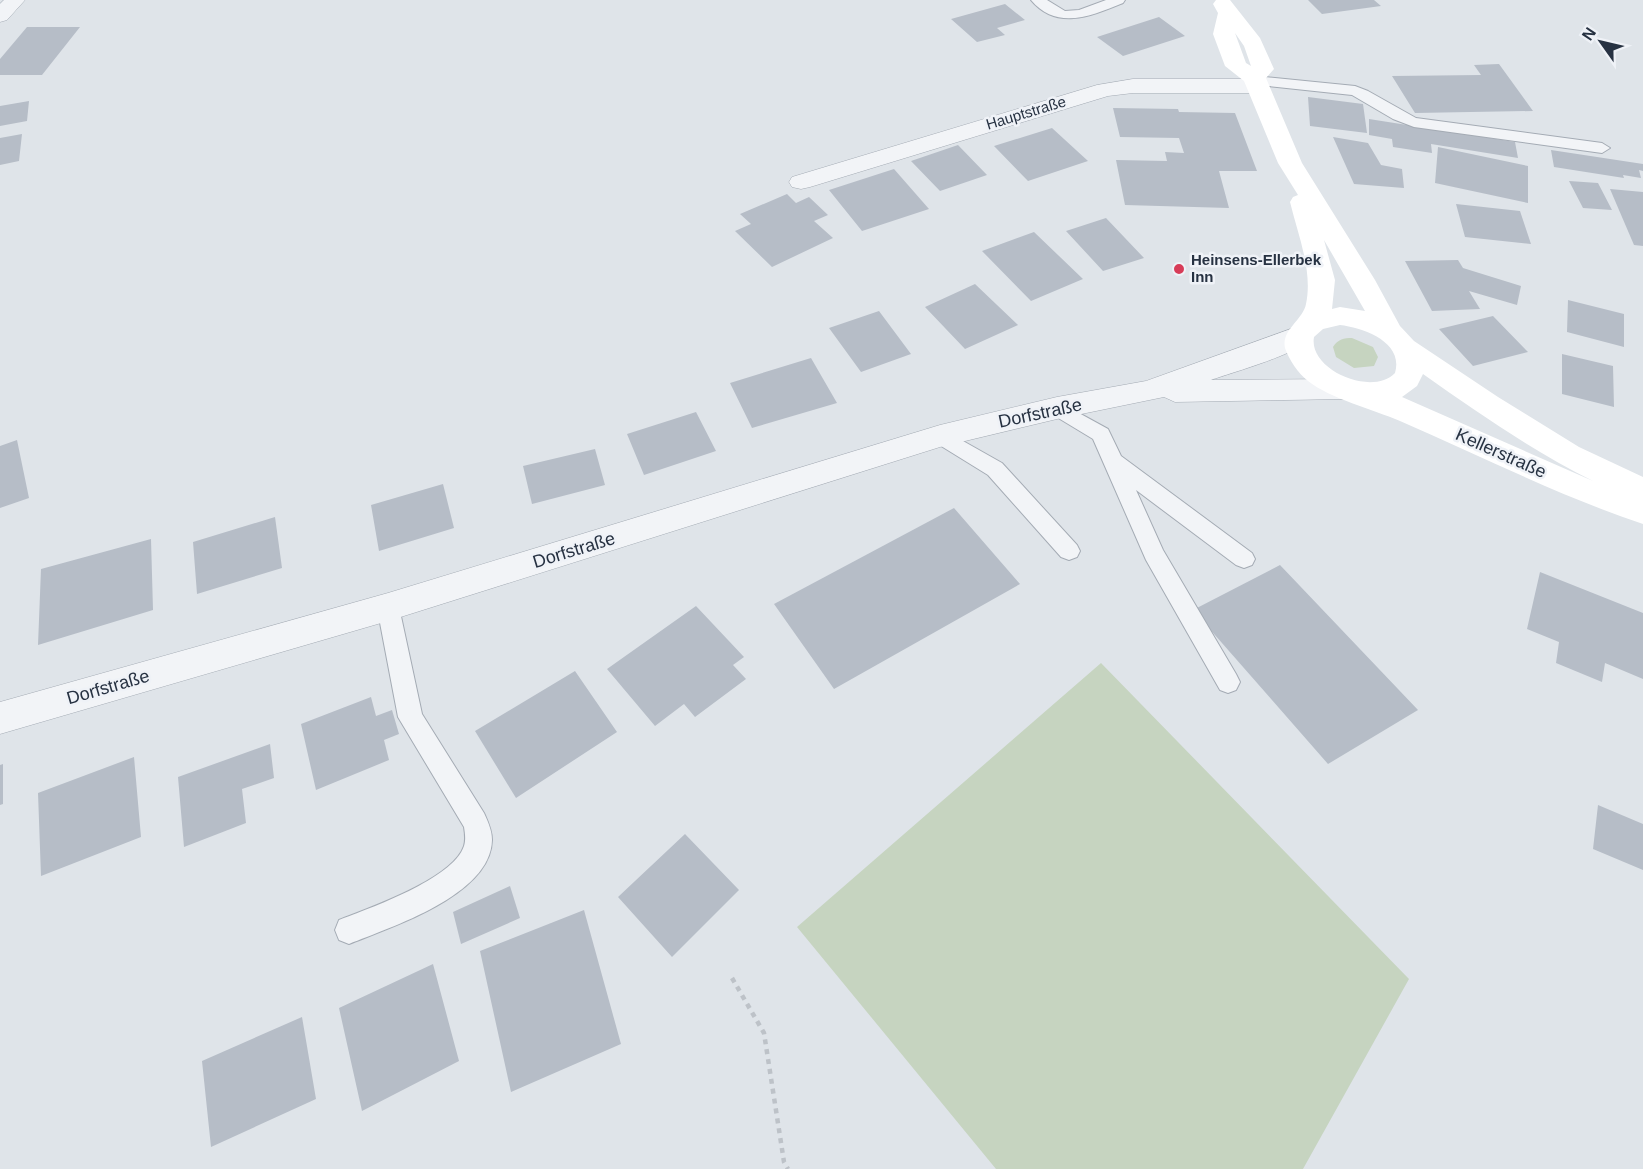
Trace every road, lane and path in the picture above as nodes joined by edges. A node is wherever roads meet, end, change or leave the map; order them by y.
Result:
1 (15, 0) edge
2 (1038, 0) edge
3 (1118, 0) edge
4 (1225, 7) edge
5 (0, 16) edge
6 (1256, 81) junction
7 (1602, 148) dead end
8 (1290, 163) junction
9 (801, 182) dead end
10 (1305, 330) junction
11 (1398, 340) junction
12 (1149, 391) junction
13 (1353, 391) junction
14 (1057, 408) junction
15 (940, 436) junction
16 (1113, 462) junction
17 (1643, 491) edge
18 (1643, 511) edge
19 (1070, 551) dead end
20 (1244, 559) dead end
21 (388, 607) junction
22 (1228, 682) dead end
23 (0, 718) edge
24 (349, 930) dead end
25 (732, 978) dead end
26 (788, 1169) edge

1 - 5 street
2 - 3 lane
4 - 6 main road
6 - 7 lane
6 - 8 main road
6 - 9 street, Hauptstraße
8 - 10 main road
8 - 11 main road
10 - 11 main road
10 - 12 street, Dorfstraße
10 - 13 main road
11 - 13 main road
11 - 17 main road, Kellerstraße
12 - 13 street, Dorfstraße
12 - 14 street, Dorfstraße
13 - 18 main road, Kellerstraße
14 - 15 street, Dorfstraße
14 - 16 lane
15 - 19 lane
15 - 21 street, Dorfstraße
16 - 20 lane
16 - 22 lane
21 - 23 street, Dorfstraße
21 - 24 lane
25 - 26 path

